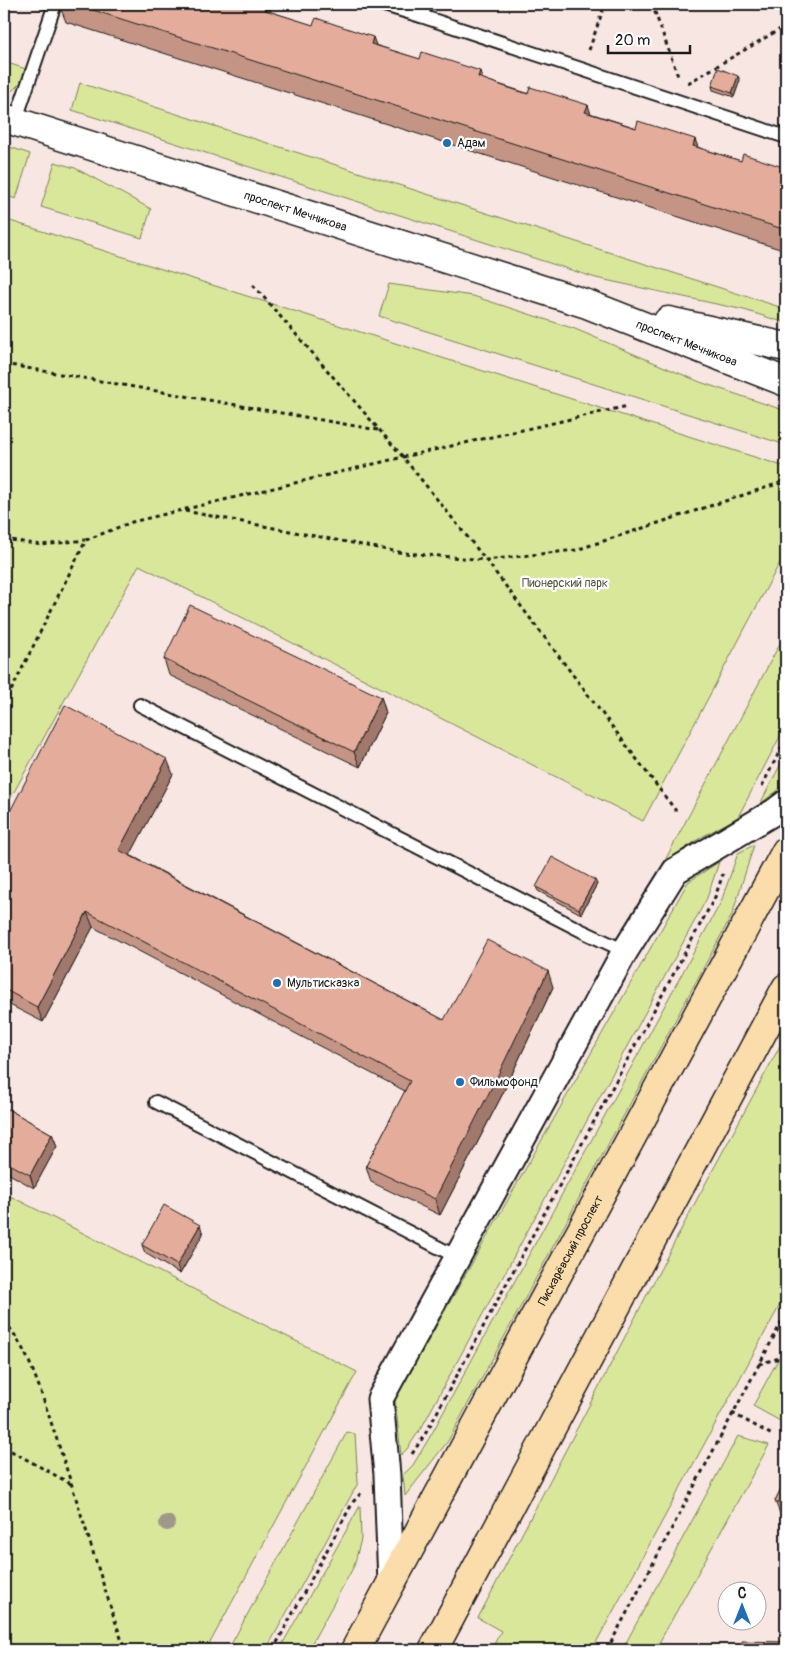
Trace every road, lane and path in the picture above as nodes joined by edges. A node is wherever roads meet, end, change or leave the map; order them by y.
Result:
1 (55, 4) edge
2 (380, 4) edge
3 (605, 4) edge
4 (652, 4) edge
5 (423, 10) edge
6 (786, 29) edge
7 (582, 70) junction
8 (9, 120) edge
9 (786, 137) edge
10 (253, 285) dead end
11 (587, 304) junction
12 (786, 347) edge
13 (4, 364) edge
14 (786, 382) edge
15 (628, 406) dead end
16 (379, 430) junction
17 (403, 456) junction
18 (786, 481) edge
19 (183, 510) junction
20 (4, 539) edge
21 (86, 540) junction
22 (486, 560) junction
23 (140, 704) dead end
24 (4, 705) edge
25 (786, 739) edge
26 (759, 793) dead end
27 (786, 803) edge
28 (676, 811) dead end
29 (786, 851) edge
30 (724, 873) dead end
31 (625, 951) junction
32 (786, 988) edge
33 (156, 1102) dead end
34 (457, 1258) junction
35 (786, 1314) edge
36 (4, 1321) edge
37 (786, 1356) edge
38 (759, 1364) junction
39 (732, 1413) junction
40 (774, 1436) dead end
41 (4, 1447) edge
42 (387, 1475) junction
43 (72, 1485) junction
44 (391, 1584) junction
45 (125, 1650) edge
46 (273, 1650) edge
47 (355, 1650) edge
48 (433, 1650) edge
49 (607, 1650) edge

1 - 8 lane
2 - 5 lane
3 - 7 path
4 - 6 path
5 - 7 lane
7 - 9 lane
8 - 11 street, проспект Мечникова
10 - 16 path
11 - 12 street, проспект Мечникова
11 - 14 street, проспект Мечникова
13 - 16 path
15 - 17 path
16 - 17 path
17 - 19 path
17 - 22 path
18 - 22 path
19 - 21 path
19 - 22 path
20 - 21 path
21 - 24 path
22 - 28 path
23 - 31 lane
25 - 26 path
27 - 31 street
29 - 44 main road, Пискарёвский проспект
30 - 42 path
31 - 34 street
32 - 48 main road
33 - 34 lane
34 - 42 street
35 - 38 path
36 - 43 path
37 - 38 path
38 - 39 path
39 - 40 path
39 - 49 path
41 - 43 path
42 - 44 street
42 - 46 path
43 - 45 path
44 - 47 main road, Пискарёвский проспект

